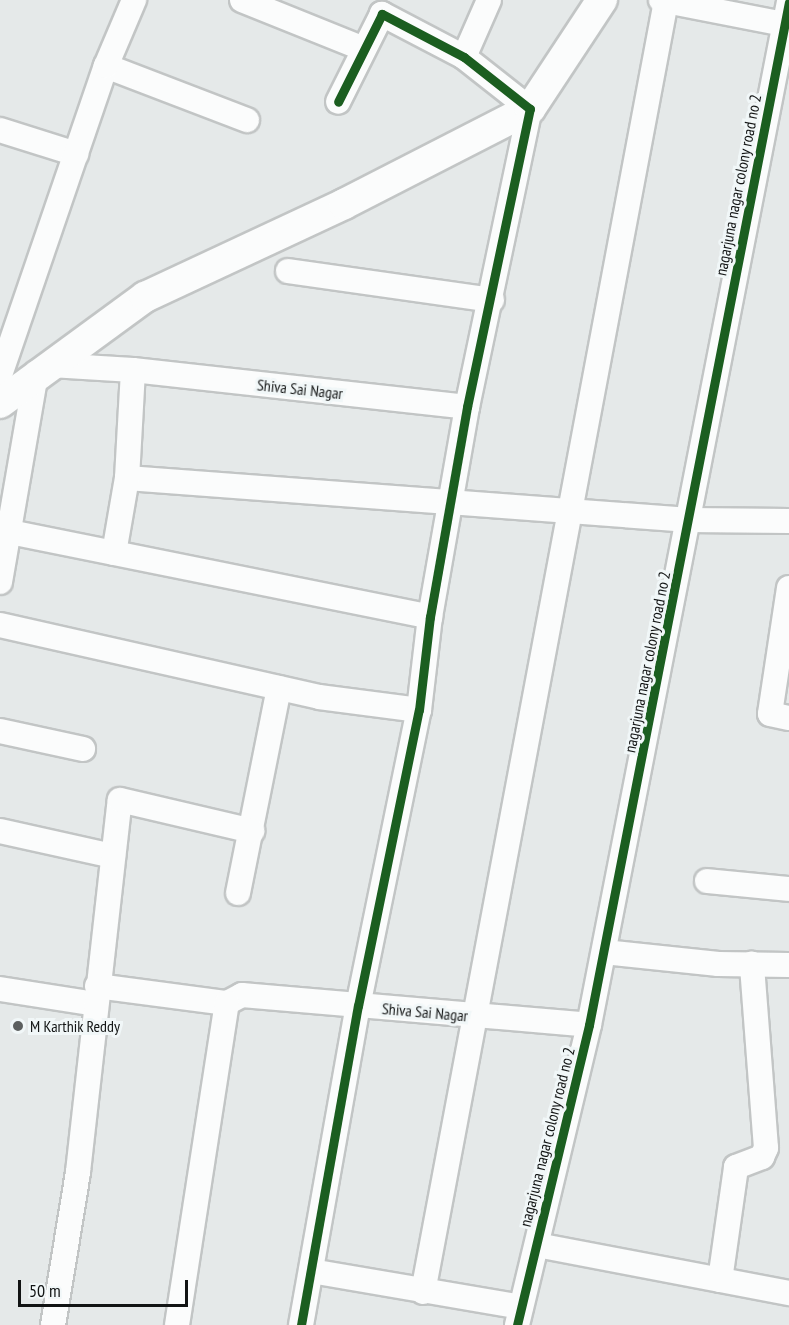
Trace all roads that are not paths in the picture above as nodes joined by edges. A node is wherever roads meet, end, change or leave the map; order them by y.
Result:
1 (134, 0) edge
2 (242, 0) edge
3 (489, 0) edge
4 (602, 0) edge
5 (663, 1) edge
6 (384, 7) edge
7 (787, 17) edge
8 (364, 49) junction
9 (464, 57) junction
10 (106, 66) junction
11 (338, 102) dead end
12 (530, 109) junction
13 (247, 120) dead end
14 (0, 130) edge
15 (76, 154) junction
16 (288, 271) dead end
17 (492, 300) junction
18 (44, 369) junction
19 (133, 370) junction
20 (0, 375) edge
21 (0, 403) edge
22 (467, 407) junction
23 (127, 478) junction
24 (453, 502) junction
25 (571, 508) junction
26 (689, 520) junction
27 (789, 521) edge
28 (6, 531) edge
29 (114, 553) junction
30 (0, 582) edge
31 (789, 588) edge
32 (430, 617) junction
33 (0, 625) edge
34 (279, 688) junction
35 (418, 710) junction
36 (789, 718) edge
37 (0, 731) edge
38 (83, 749) dead end
39 (0, 831) edge
40 (252, 831) junction
41 (112, 855) junction
42 (707, 881) dead end
43 (789, 889) edge
44 (238, 893) dead end
45 (604, 952) junction
46 (752, 964) junction
47 (789, 965) edge
48 (0, 989) edge
49 (97, 995) junction
50 (227, 1003) junction
51 (358, 1006) junction
52 (475, 1017) junction
53 (589, 1025) junction
54 (537, 1245) junction
55 (311, 1271) junction
56 (720, 1280) junction
57 (423, 1292) junction
58 (789, 1293) edge
59 (519, 1316) edge
60 (53, 1325) edge
61 (177, 1325) edge
62 (301, 1325) edge

1 - 10 street
2 - 8 street
3 - 9 street
4 - 12 street
5 - 7 street
5 - 25 street
6 - 8 street
6 - 9 street
7 - 26 street, nagarjuna nagar colony road no 2
8 - 11 street
9 - 12 street
10 - 13 street
10 - 15 street
12 - 17 street
12 - 18 street
14 - 15 street
15 - 20 street
16 - 17 street
17 - 22 street
18 - 19 street, Shiva Sai Nagar
18 - 21 street
18 - 28 street
19 - 22 street, Shiva Sai Nagar
19 - 23 street
22 - 24 street
23 - 24 street
23 - 29 street
24 - 25 street
24 - 32 street
25 - 26 street
25 - 52 street
26 - 27 street
26 - 45 street, nagarjuna nagar colony road no 2
28 - 29 street
28 - 30 street
29 - 32 street
31 - 36 street
32 - 35 street
33 - 34 street
34 - 35 street
34 - 40 street
35 - 51 street
37 - 38 street
39 - 41 street
40 - 41 street
40 - 44 street
41 - 49 street
42 - 43 street
45 - 46 street
45 - 53 street, nagarjuna nagar colony road no 2
46 - 47 street
46 - 56 street
48 - 49 street, Shiva Sai Nagar
49 - 50 street, Shiva Sai Nagar
49 - 60 street
50 - 51 street, Shiva Sai Nagar
50 - 61 street
51 - 52 street, Shiva Sai Nagar
51 - 55 street
52 - 53 street, Shiva Sai Nagar
52 - 57 street
53 - 54 street, nagarjuna nagar colony road no 2
54 - 56 street
54 - 59 street, nagarjuna nagar colony road no 2
55 - 57 street
55 - 62 street
56 - 58 street
57 - 59 street

